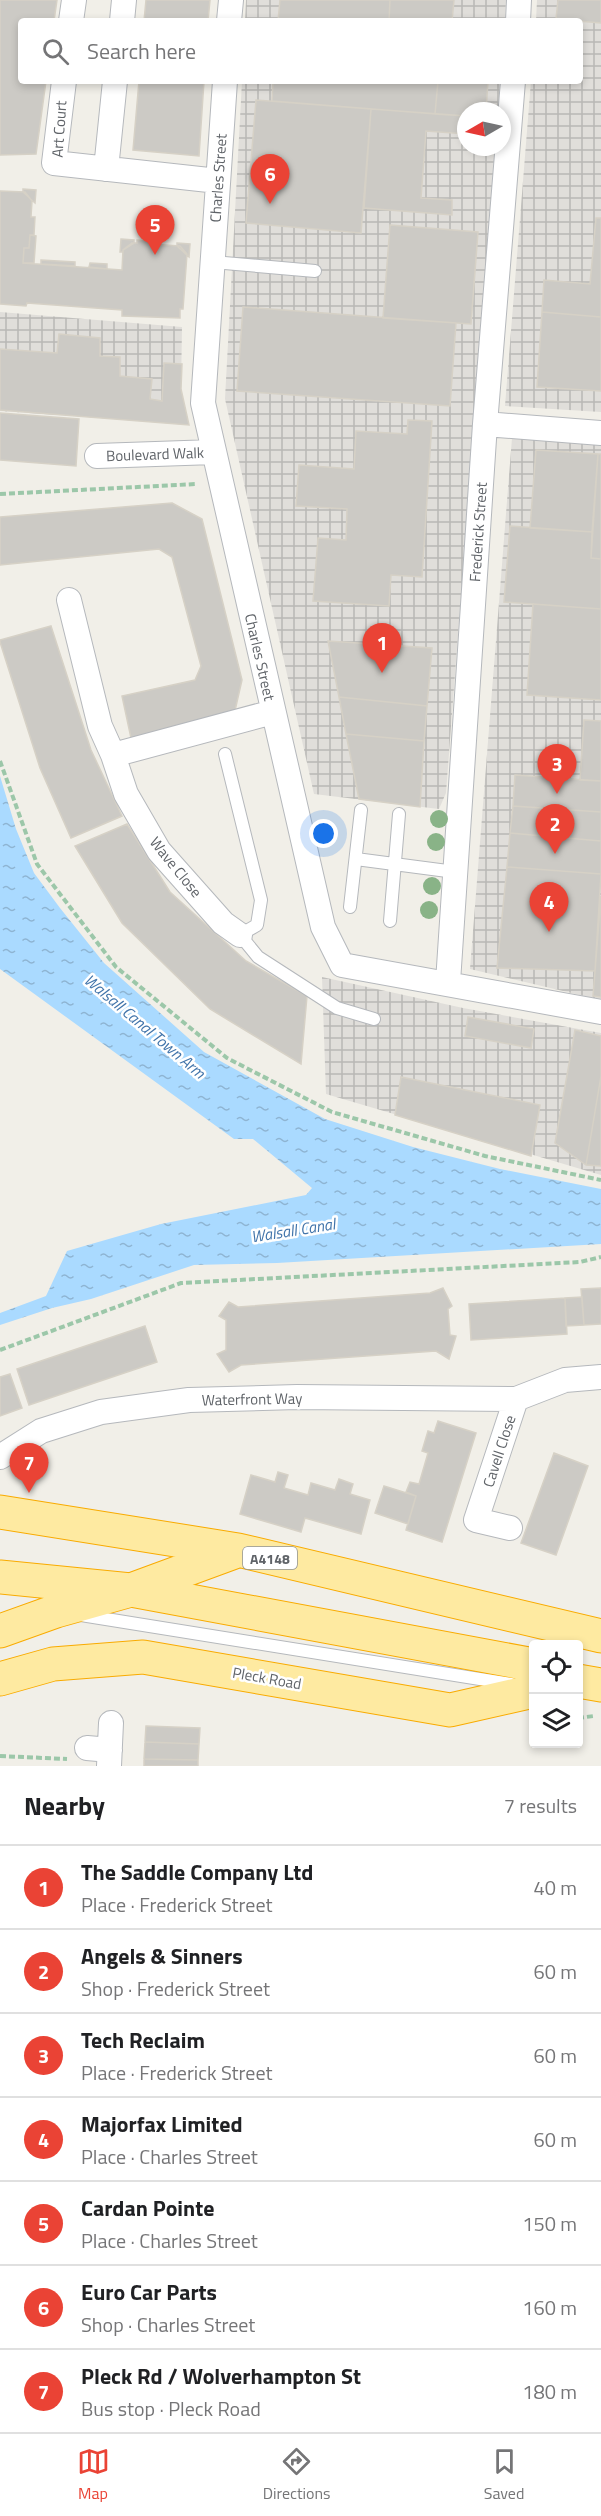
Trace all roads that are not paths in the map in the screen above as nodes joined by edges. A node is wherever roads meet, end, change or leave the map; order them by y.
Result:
1 (74, 0) edge
2 (124, 0) edge
3 (231, 0) edge
4 (519, 0) edge
5 (71, 18) edge
6 (122, 18) edge
7 (229, 18) edge
8 (518, 18) edge
9 (64, 84) edge
10 (115, 84) edge
11 (225, 84) edge
12 (513, 84) edge
13 (106, 169) junction
14 (218, 182) junction
15 (213, 262) junction
16 (315, 271) dead end
17 (485, 424) junction
18 (601, 433) edge
19 (214, 452) junction
20 (97, 456) dead end
21 (69, 600) dead end
22 (273, 712) junction
23 (225, 754) dead end
24 (113, 755) junction
25 (361, 810) dead end
26 (399, 814) dead end
27 (356, 859) junction
28 (395, 864) junction
29 (455, 872) junction
30 (350, 907) dead end
31 (390, 921) dead end
32 (240, 935) junction
33 (448, 982) junction
34 (601, 1012) edge
35 (374, 1019) dead end
36 (601, 1377) edge
37 (516, 1399) junction
38 (0, 1457) edge
39 (0, 1512) edge
40 (510, 1528) dead end
41 (238, 1550) junction
42 (0, 1577) edge
43 (130, 1590) junction
44 (56, 1611) junction
45 (6, 1621) edge
46 (601, 1636) edge
47 (529, 1664) edge
48 (0, 1679) edge
49 (583, 1682) edge
50 (601, 1685) edge
51 (529, 1688) edge
52 (529, 1690) edge
53 (111, 1723) dead end
54 (104, 1756) edge

1 - 5 street
2 - 6 street
3 - 7 street
4 - 8 street
9 - 13 street, Art Court
10 - 13 street
11 - 14 street, Charles Street
12 - 17 street, Frederick Street
13 - 14 street, Art Court
14 - 15 street, Charles Street
15 - 16 lane
15 - 19 street, Charles Street
17 - 18 street
17 - 29 street, Frederick Street
19 - 20 street, Boulevard Walk
19 - 22 street, Charles Street
21 - 24 street, Wave Close
22 - 24 street
22 - 33 street, Charles Street
23 - 32 lane
24 - 32 street, Wave Close
25 - 27 lane
26 - 28 lane
27 - 28 lane
27 - 30 lane
28 - 29 lane
28 - 31 lane
29 - 33 street, Frederick Street
32 - 35 lane
33 - 34 street, Charles Street
36 - 37 street, Cavell Close
37 - 38 street, Waterfront Way
37 - 40 street, Cavell Close
39 - 41 highway, A4148
41 - 43 highway, A4148
41 - 46 highway, A4148
42 - 43 highway, A4148
43 - 44 highway, A4148
43 - 47 highway, A4148
44 - 45 highway, A4148
44 - 51 lane
48 - 52 highway, Pleck Road
49 - 50 highway
53 - 54 street

